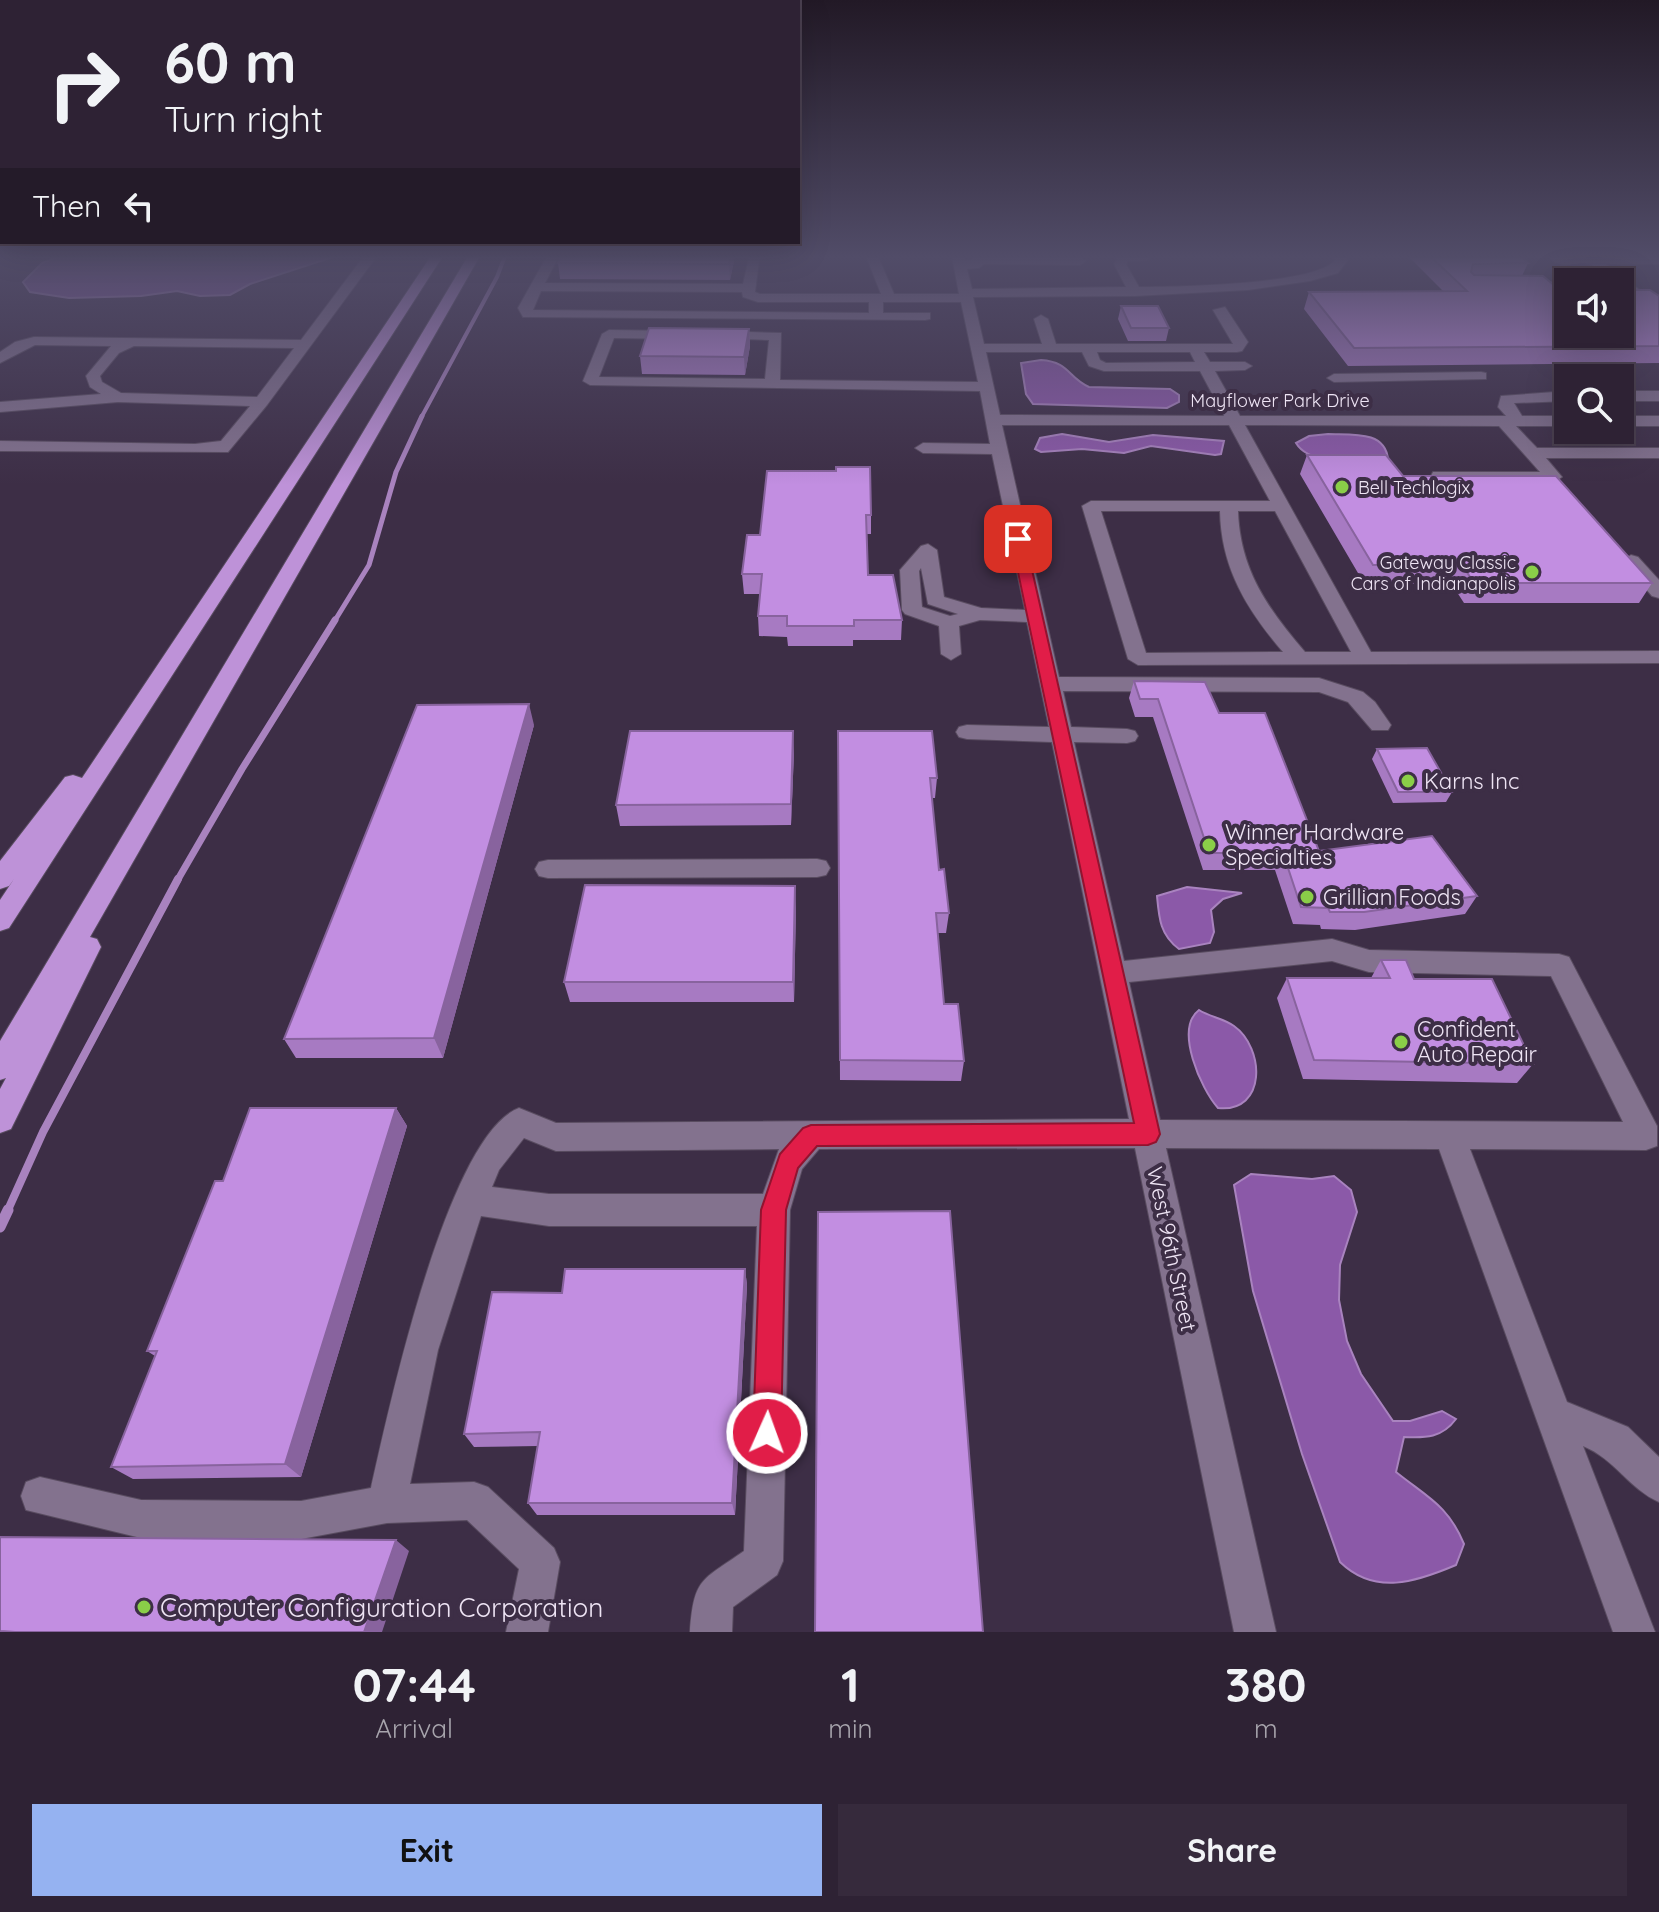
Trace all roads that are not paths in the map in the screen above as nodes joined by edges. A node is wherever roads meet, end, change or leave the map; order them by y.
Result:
1 (314, 332) edge
2 (387, 332) edge
3 (430, 332) edge
4 (974, 332) edge
5 (1045, 332) edge
6 (1233, 332) edge
7 (134, 343) junction
8 (305, 344) junction
9 (977, 348) junction
10 (1051, 349) junction
11 (1088, 349) junction
12 (1196, 350) junction
13 (0, 359) edge
14 (1205, 366) junction
15 (1245, 366) dead end
16 (1481, 376) dead end
17 (772, 384) junction
18 (985, 387) junction
19 (1634, 396) edge
20 (1659, 396) edge
21 (118, 397) junction
22 (1554, 397) edge
23 (262, 402) junction
24 (0, 407) edge
25 (992, 420) junction
26 (1236, 420) junction
27 (1364, 420) junction
28 (1511, 421) junction
29 (1554, 421) edge
30 (1634, 421) edge
31 (1659, 421) edge
32 (0, 446) edge
33 (923, 448) dead end
34 (999, 449) junction
35 (1533, 453) junction
36 (1659, 453) edge
37 (1439, 476) edge
38 (1229, 506) junction
39 (1282, 506) junction
40 (1617, 546) edge
41 (1659, 592) edge
42 (979, 614) junction
43 (1034, 616) junction
44 (949, 623) junction
45 (191, 629) junction
46 (951, 654) dead end
47 (1659, 657) edge
48 (1365, 659) junction
49 (1301, 660) junction
50 (1049, 684) junction
51 (1380, 725) dead end
52 (199, 728) junction
53 (967, 732) dead end
54 (1060, 735) junction
55 (1127, 736) dead end
56 (817, 868) dead end
57 (548, 869) dead end
58 (0, 879) edge
59 (0, 921) edge
60 (1112, 973) junction
61 (0, 1067) edge
62 (0, 1119) edge
63 (1148, 1134) junction
64 (1449, 1135) junction
65 (811, 1136) junction
66 (472, 1199) junction
67 (774, 1210) junction
68 (1553, 1415) junction
69 (1659, 1483) edge
70 (40, 1496) dead end
71 (387, 1504) junction
72 (527, 1632) edge
73 (711, 1632) edge
74 (1255, 1632) edge
75 (1634, 1632) edge

1 - 8 street
2 - 45 highway
3 - 52 highway
4 - 9 street, West 96th Street
5 - 10 street
6 - 12 street
7 - 8 street
7 - 13 street
7 - 21 street
8 - 23 street
9 - 10 street
9 - 18 street, West 96th Street
10 - 11 street
11 - 12 street
11 - 14 street
12 - 14 street
14 - 15 street
14 - 26 street
16 - 27 street
17 - 17 street
17 - 18 street
18 - 25 street, West 96th Street
19 - 20 street
21 - 23 street
21 - 24 street
22 - 28 street
23 - 32 street
25 - 26 street, Mayflower Park Drive
25 - 34 street, West 96th Street
26 - 27 street, Mayflower Park Drive
26 - 39 street
27 - 28 street, Mayflower Park Drive
28 - 29 street, Mayflower Park Drive
28 - 35 street
30 - 31 street
33 - 34 street
34 - 43 street, West 96th Street
35 - 36 street
35 - 37 street
38 - 39 street
38 - 49 street
38 - 49 street
39 - 48 street
40 - 41 street
42 - 43 street
42 - 44 street
42 - 44 street
43 - 50 street, West 96th Street
44 - 46 street
45 - 58 highway
45 - 59 highway
47 - 48 street
48 - 49 street
50 - 51 street
50 - 54 street, West 96th Street
52 - 61 highway
52 - 62 highway
53 - 54 street
54 - 55 street
54 - 60 street, West 96th Street
56 - 57 street
60 - 63 street, West 96th Street
60 - 64 street
63 - 64 street
63 - 65 street
63 - 74 street, West 96th Street
64 - 68 street
65 - 66 street
65 - 67 street
66 - 67 street
66 - 71 street
67 - 73 street
68 - 69 street
68 - 75 street
70 - 71 street
71 - 72 street

